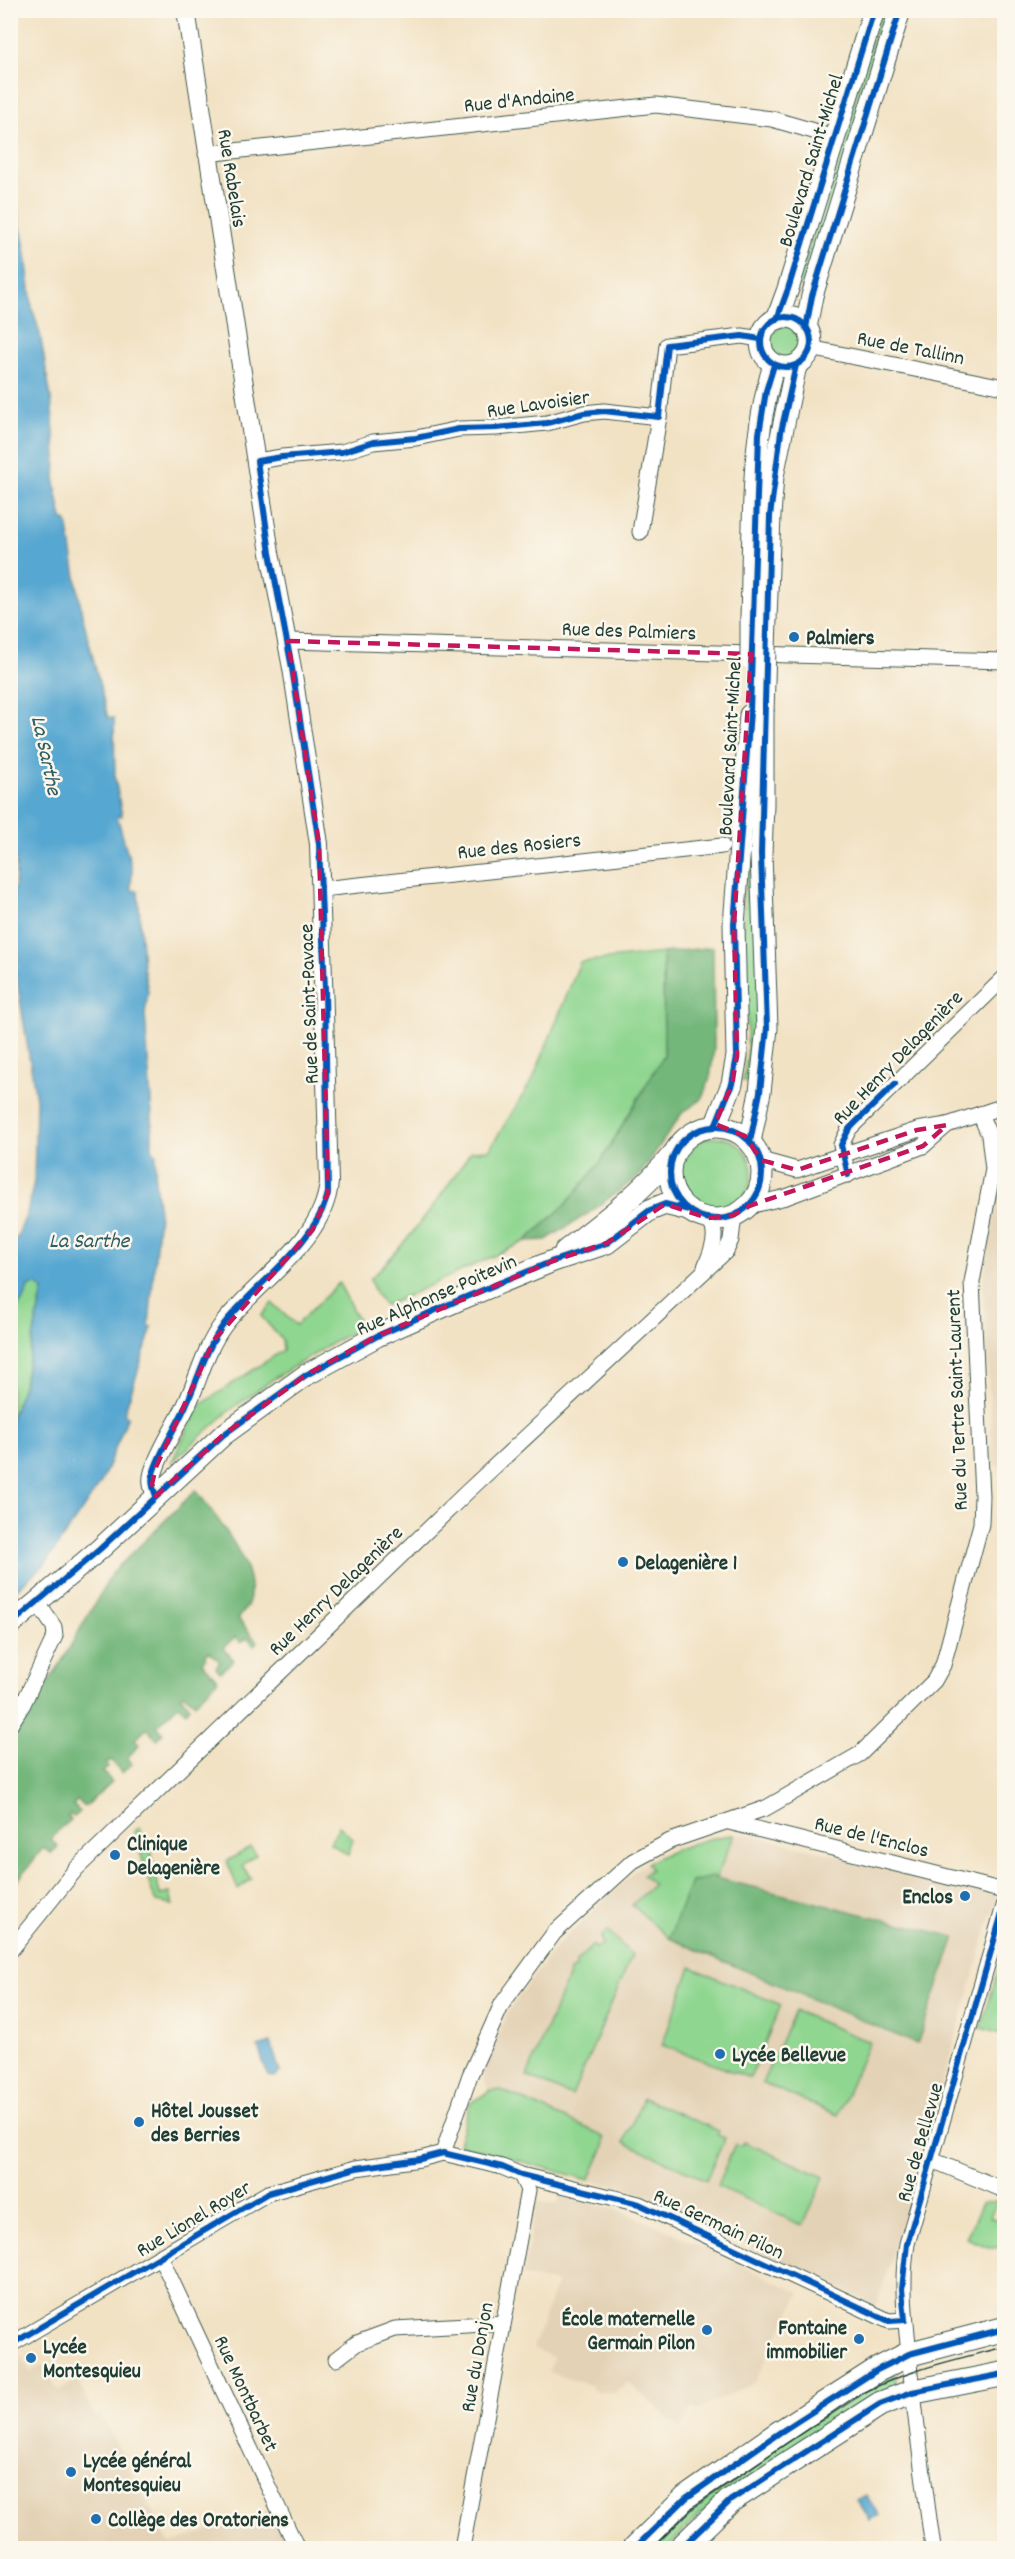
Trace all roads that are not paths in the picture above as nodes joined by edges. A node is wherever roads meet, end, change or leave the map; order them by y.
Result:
1 (186, 10) edge
2 (874, 10) edge
3 (900, 10) edge
4 (834, 138) junction
5 (206, 154) junction
6 (777, 319) junction
7 (808, 338) junction
8 (760, 339) junction
9 (238, 351) joint
10 (774, 365) junction
11 (796, 365) junction
12 (1005, 387) edge
13 (658, 417) junction
14 (257, 461) junction
15 (640, 532) dead end
16 (759, 618) junction
17 (288, 641) junction
18 (1005, 661) edge
19 (756, 711) junction
20 (722, 846) dead end
21 (322, 889) junction
22 (1005, 978) edge
23 (1005, 1106) edge
24 (980, 1114) junction
25 (947, 1125) junction
26 (715, 1126) junction
27 (750, 1142) junction
28 (675, 1152) junction
29 (844, 1155) junction
30 (761, 1160) junction
31 (848, 1174) junction
32 (741, 1211) junction
33 (698, 1214) junction
34 (553, 1261) junction
35 (703, 1272) junction
36 (156, 1496) junction
37 (37, 1602) junction
38 (10, 1626) edge
39 (10, 1725) edge
40 (729, 1822) junction
41 (1005, 1891) edge
42 (1005, 1906) edge
43 (10, 1951) edge
44 (443, 2153) junction
45 (932, 2160) junction
46 (521, 2175) junction
47 (1005, 2190) edge
48 (159, 2256) junction
49 (906, 2320) junction
50 (503, 2324) junction
51 (1005, 2329) edge
52 (10, 2345) edge
53 (909, 2354) junction
54 (336, 2358) dead end
55 (1005, 2374) edge
56 (912, 2392) junction
57 (297, 2548) edge
58 (462, 2548) edge
59 (635, 2548) edge
60 (681, 2548) edge
61 (933, 2548) edge

1 - 5 street, Rue Rabelais
2 - 4 main road, Boulevard Saint-Michel
3 - 7 main road, Boulevard Saint-Michel
4 - 5 street, Rue d'Andaine
4 - 6 main road, Boulevard Saint-Michel
5 - 9 street, Rue Rabelais
6 - 7 main road
6 - 8 main road
7 - 11 main road
7 - 12 street, Rue de Tallinn
8 - 10 main road
8 - 13 street
9 - 14 street, Rue de Saint-Pavace
10 - 11 main road
10 - 16 main road, Boulevard Saint-Michel
11 - 16 main road, Boulevard Saint-Michel
13 - 14 street, Rue Lavoisier
13 - 15 street
14 - 17 street, Rue de Saint-Pavace
16 - 19 main road, Boulevard Saint-Michel, bridge
17 - 18 street, Rue des Palmiers
17 - 21 street, Rue de Saint-Pavace
19 - 26 main road, Boulevard Saint-Michel
19 - 27 main road, Boulevard Saint-Michel
20 - 21 street, Rue des Rosiers
21 - 36 street, Rue de Saint-Pavace
22 - 29 street, Rue Henry Delagenière
23 - 24 street
24 - 25 street
24 - 40 street, Rue du Tertre Saint-Laurent
25 - 29 street
25 - 31 street
26 - 27 main road
26 - 28 main road
27 - 30 main road
28 - 33 main road
28 - 34 main road, Rue Alphonse Poitevin
29 - 30 street
29 - 31 street, Rue Henry Delagenière
30 - 32 main road
31 - 32 street
32 - 33 main road
32 - 35 street, Rue Henry Delagenière
33 - 34 main road, Rue Alphonse Poitevin
33 - 35 street, Rue Henry Delagenière
34 - 36 main road, Rue Alphonse Poitevin
35 - 43 street, Rue Henry Delagenière
36 - 37 main road, Rue Alphonse Poitevin
37 - 38 main road, Rue Alphonse Poitevin
37 - 39 street
40 - 41 street, Rue de l'Enclos
40 - 44 street, Rue du Tertre Saint-Laurent
42 - 45 street, Rue de Bellevue
44 - 46 street, Rue Germain Pilon
44 - 48 street, Rue Lionel Royer
45 - 47 street
45 - 49 street, Rue de Bellevue
46 - 49 street, Rue Germain Pilon
46 - 50 street, Rue du Donjon
48 - 52 street, Rue Lionel Royer
48 - 57 street, Rue Montbarbet
49 - 53 street, Rue de Bellevue
50 - 54 street
50 - 58 street, Rue du Donjon
51 - 53 main road
53 - 56 street, Rue de Bellevue
53 - 59 main road
55 - 56 main road
56 - 60 main road
56 - 61 street, Rue de Bellevue

